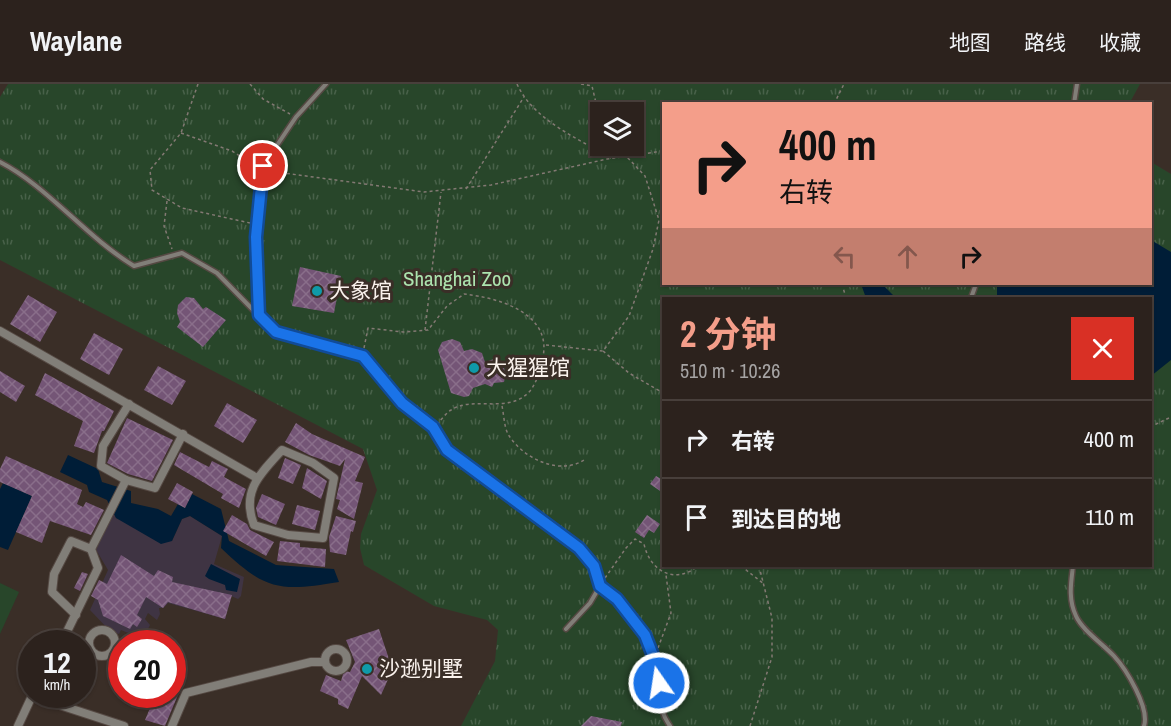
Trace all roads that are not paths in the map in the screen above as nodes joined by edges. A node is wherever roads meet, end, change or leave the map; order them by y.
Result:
1 (326, 84) edge
2 (1077, 84) edge
3 (1074, 102) edge
4 (0, 162) edge
5 (259, 315) junction
6 (0, 331) edge
7 (129, 404) junction
8 (183, 434) junction
9 (257, 478) junction
10 (126, 480) junction
11 (91, 549) junction
12 (1073, 567) edge
13 (600, 586) junction
14 (76, 615) junction
15 (566, 629) dead end
16 (68, 630) edge
17 (325, 662) dead end
18 (26, 708) edge
19 (71, 708) edge
20 (18, 726) edge
21 (124, 726) edge
22 (172, 726) edge
23 (670, 726) edge
24 (1144, 726) edge

1 - 5 lane
2 - 3 lane
4 - 5 lane
5 - 13 lane
6 - 7 street
7 - 8 street
7 - 10 street
8 - 9 street
8 - 10 street
9 - 9 street
10 - 11 street
11 - 14 street
11 - 14 street
12 - 24 lane
13 - 15 lane
13 - 23 lane
14 - 16 street
17 - 22 street
18 - 20 street
19 - 21 street

